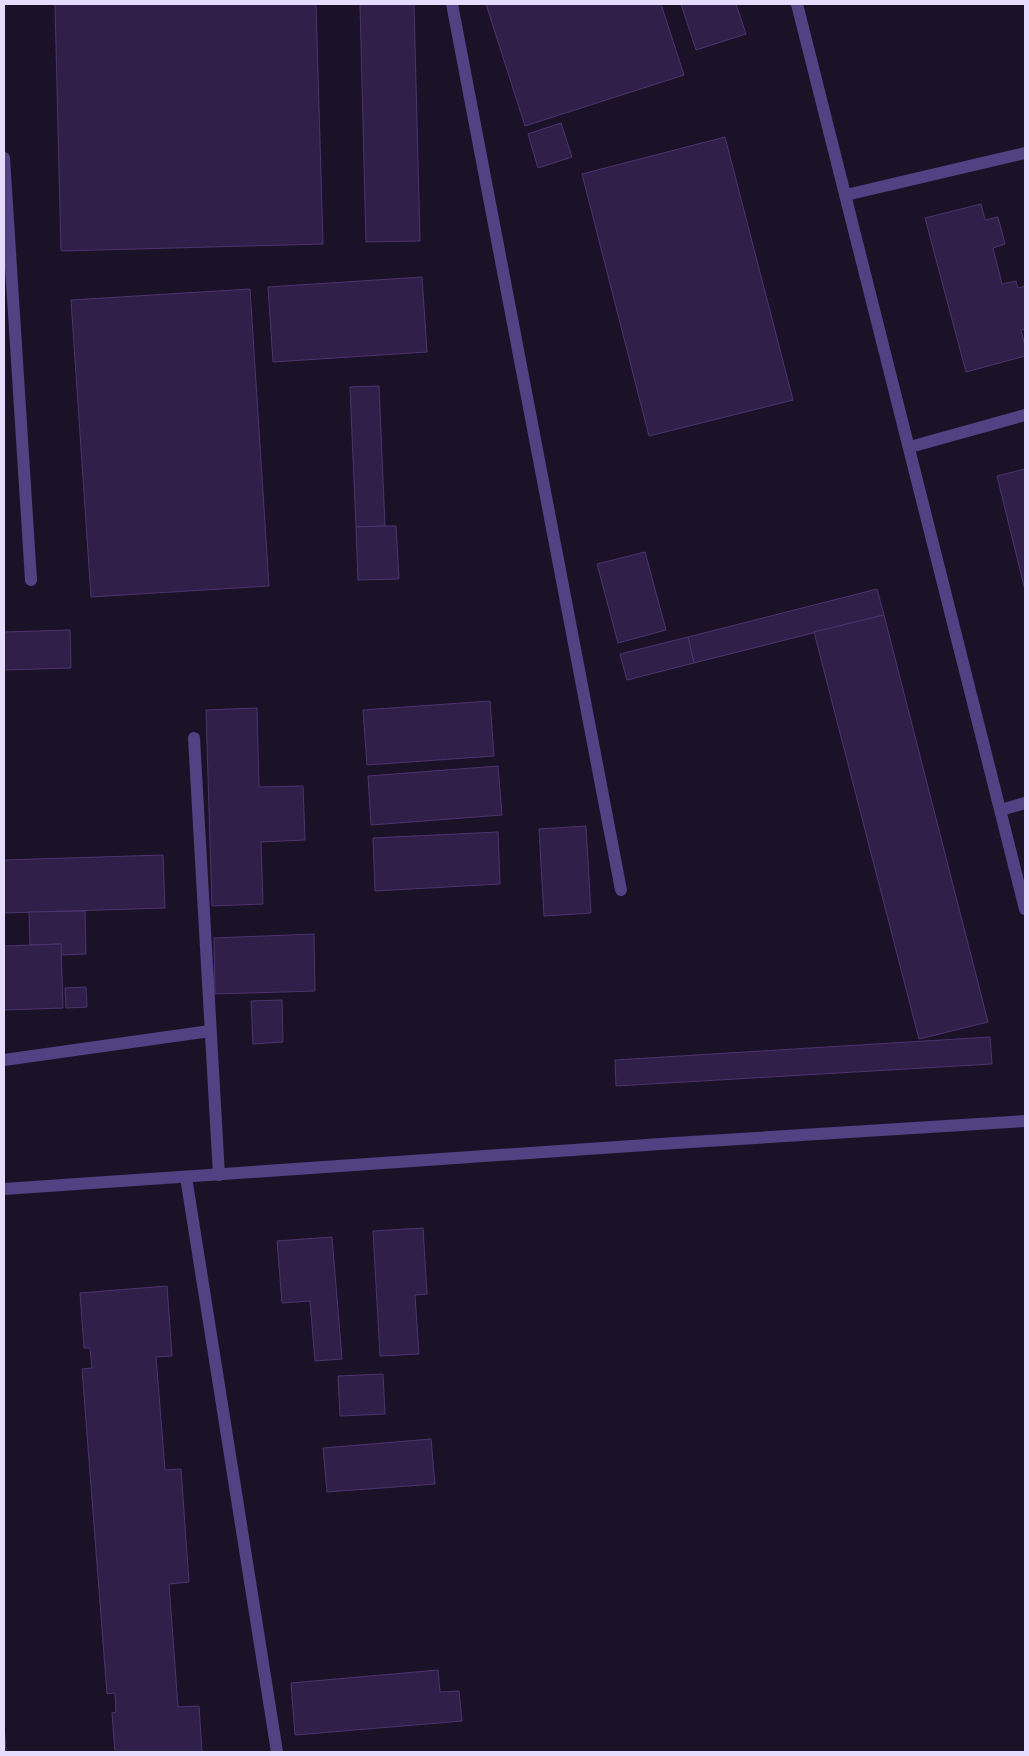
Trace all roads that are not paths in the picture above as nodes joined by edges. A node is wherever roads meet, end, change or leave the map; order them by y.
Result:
1 (452, 4) edge
2 (798, 4) edge
3 (1025, 153) edge
4 (4, 158) edge
5 (846, 195) junction
6 (1025, 415) edge
7 (910, 447) junction
8 (32, 580) dead end
9 (194, 738) dead end
10 (1025, 803) edge
11 (1001, 810) junction
12 (621, 890) dead end
13 (1025, 909) edge
14 (210, 1031) junction
15 (4, 1060) edge
16 (1025, 1121) edge
17 (219, 1175) junction
18 (186, 1177) junction
19 (4, 1189) edge
20 (277, 1752) edge

1 - 12 street
2 - 5 street
3 - 5 street
4 - 8 street
5 - 7 street
6 - 7 street
7 - 11 street
9 - 14 street
10 - 11 street
11 - 13 street
14 - 15 street
14 - 17 street
16 - 17 street
17 - 18 street
18 - 19 street
18 - 20 street

